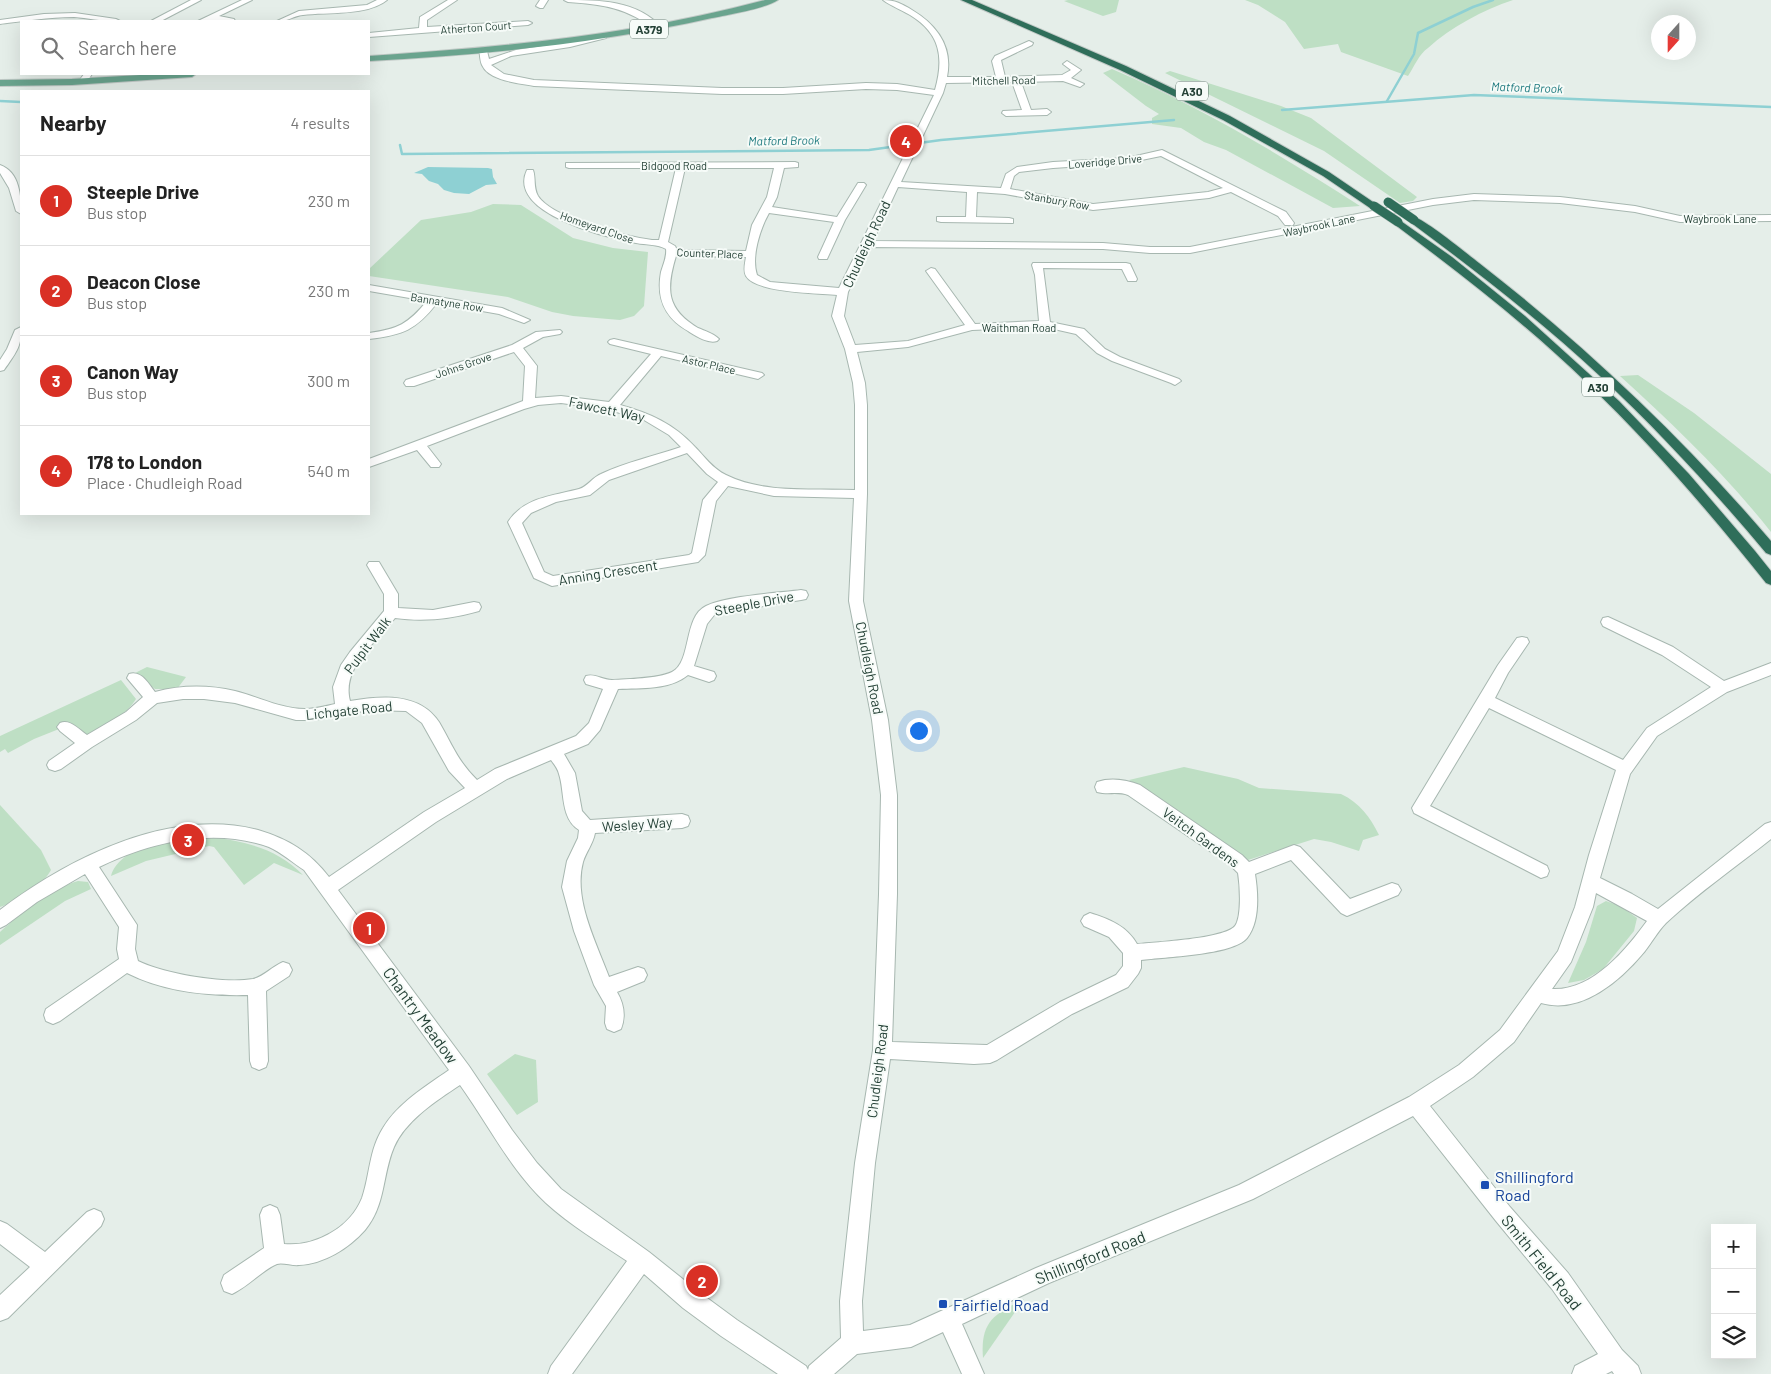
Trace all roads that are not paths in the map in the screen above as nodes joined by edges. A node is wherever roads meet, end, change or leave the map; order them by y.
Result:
1 (198, 0) edge
2 (248, 0) edge
3 (383, 0) edge
4 (453, 0) edge
5 (568, 0) edge
6 (774, 0) edge
7 (887, 0) edge
8 (965, 0) edge
9 (984, 0) edge
10 (212, 17) junction
11 (108, 20) edge
12 (157, 20) edge
13 (204, 20) edge
14 (226, 20) edge
15 (283, 20) edge
16 (0, 22) edge
17 (528, 23) dead end
18 (658, 28) junction
19 (423, 30) junction
20 (370, 35) edge
21 (603, 36) junction
22 (1029, 43) dead end
23 (483, 50) junction
24 (370, 59) edge
25 (486, 64) junction
26 (1067, 64) dead end
27 (157, 75) edge
28 (86, 77) edge
29 (1064, 78) junction
30 (944, 80) junction
31 (1001, 80) junction
32 (1016, 80) junction
33 (0, 83) edge
34 (1080, 84) dead end
35 (939, 92) junction
36 (1027, 112) junction
37 (1047, 112) dead end
38 (1006, 113) dead end
39 (780, 164) junction
40 (569, 165) dead end
41 (682, 165) junction
42 (795, 165) dead end
43 (0, 168) edge
44 (530, 172) dead end
45 (1340, 172) dead end
46 (894, 184) junction
47 (860, 185) dead end
48 (1229, 188) junction
49 (972, 189) junction
50 (1005, 191) junction
51 (1381, 202) junction
52 (20, 206) edge
53 (765, 209) junction
54 (1771, 218) edge
55 (941, 219) dead end
56 (840, 220) junction
57 (971, 220) junction
58 (1008, 221) dead end
59 (1289, 223) dead end
60 (663, 244) junction
61 (866, 244) junction
62 (672, 254) junction
63 (751, 254) junction
64 (823, 258) dead end
65 (931, 271) dead end
66 (1132, 279) dead end
67 (370, 288) edge
68 (843, 292) junction
69 (434, 300) junction
70 (524, 320) dead end
71 (1045, 324) junction
72 (972, 327) junction
73 (20, 332) edge
74 (556, 332) dead end
75 (370, 336) edge
76 (714, 339) dead end
77 (614, 342) dead end
78 (516, 347) junction
79 (850, 349) junction
80 (659, 352) junction
81 (0, 368) edge
82 (758, 375) dead end
83 (1174, 381) dead end
84 (410, 383) dead end
85 (529, 403) junction
86 (611, 408) junction
87 (420, 445) junction
88 (690, 448) junction
89 (370, 463) edge
90 (435, 464) dead end
91 (726, 480) junction
92 (861, 494) junction
93 (1771, 550) edge
94 (374, 565) dead end
95 (1771, 580) edge
96 (801, 594) dead end
97 (474, 607) dead end
98 (392, 612) junction
99 (1608, 622) dead end
100 (1522, 642) dead end
101 (686, 669) junction
102 (1771, 670) edge
103 (709, 676) dead end
104 (134, 678) dead end
105 (591, 680) dead end
106 (612, 686) junction
107 (1722, 688) junction
108 (152, 698) junction
109 (1486, 700) junction
110 (344, 707) junction
111 (65, 727) dead end
112 (86, 743) junction
113 (555, 752) junction
114 (55, 765) dead end
115 (1626, 768) junction
116 (1103, 787) dead end
117 (476, 789) junction
118 (682, 821) dead end
119 (588, 827) junction
120 (1771, 829) edge
121 (88, 864) junction
122 (1246, 870) junction
123 (1541, 871) dead end
124 (1591, 882) junction
125 (327, 888) junction
126 (1392, 890) dead end
127 (1659, 919) junction
128 (0, 920) edge
129 (1090, 921) dead end
130 (1132, 953) junction
131 (129, 962) junction
132 (283, 970) dead end
133 (638, 975) dead end
134 (603, 984) junction
135 (257, 987) junction
136 (1538, 994) junction
137 (53, 1015) dead end
138 (614, 1023) dead end
139 (882, 1050) junction
140 (259, 1061) dead end
141 (462, 1072) junction
142 (1416, 1104) junction
143 (270, 1215) dead end
144 (94, 1219) dead end
145 (0, 1231) edge
146 (275, 1253) junction
147 (642, 1259) junction
148 (46, 1266) junction
149 (232, 1283) dead end
150 (0, 1310) edge
151 (948, 1318) junction
152 (852, 1343) junction
153 (1614, 1358) junction
154 (559, 1374) edge
155 (798, 1374) edge
156 (817, 1374) edge
157 (973, 1374) edge
158 (1583, 1374) edge
159 (1630, 1374) edge

1 - 12 street
2 - 10 street
3 - 15 street
4 - 19 street
5 - 18 street
6 - 18 main road, A379
7 - 30 street, Chudleigh Road
8 - 51 highway, A30
9 - 45 highway, A30
10 - 13 street
10 - 14 street
11 - 16 street
17 - 19 street, Atherton Court
18 - 21 main road, A379
19 - 20 street, Atherton Court
21 - 23 main road, A379
21 - 25 street
22 - 31 street
23 - 24 main road, A379
23 - 25 street
25 - 35 street
26 - 29 street
27 - 28 main road
28 - 33 main road
29 - 32 street, Mitchell Road
29 - 34 street, Mitchell Road
30 - 31 street, Mitchell Road
30 - 35 street, Chudleigh Road
31 - 32 street, Mitchell Road
32 - 36 street
35 - 46 street, Chudleigh Road
36 - 37 street
36 - 38 street
39 - 41 street, Bidgood Road
39 - 42 street, Bidgood Road
39 - 53 street
40 - 41 street, Bidgood Road
41 - 60 street, Counter Place
43 - 52 street
44 - 60 street, Homeyard Close
46 - 49 street, Stanbury Row
46 - 61 street, Chudleigh Road
47 - 56 street
48 - 50 street, Stanbury Row
48 - 50 street, Loveridge Drive
48 - 59 street, Loveridge Drive
49 - 50 street, Stanbury Row
49 - 57 street
51 - 93 highway, A30, bridge
51 - 95 highway, A30, bridge
53 - 56 street
53 - 63 street
54 - 61 street, Waybrook Lane
55 - 57 street
56 - 64 street
57 - 58 street
60 - 62 street, Counter Place
61 - 68 street, Chudleigh Road
62 - 63 street, Counter Place
62 - 76 street
63 - 68 street
65 - 72 street
66 - 71 street
67 - 69 street, Bannatyne Row
68 - 79 street, Chudleigh Road
69 - 70 street, Bannatyne Row
69 - 75 street
71 - 72 street, Waithman Road
71 - 83 street, Waithman Road
72 - 79 street, Waithman Road
73 - 81 street
74 - 78 street, Johns Grove
77 - 80 street, Astor Place
78 - 84 street, Johns Grove
78 - 85 street
79 - 92 street, Chudleigh Road
80 - 82 street, Astor Place
80 - 86 street
85 - 86 street, Fawcett Way
85 - 87 street, Fawcett Way
86 - 88 street, Fawcett Way
87 - 89 street, Fawcett Way
87 - 90 street
88 - 91 street, Fawcett Way
88 - 91 street, Anning Crescent
91 - 92 street, Fawcett Way
92 - 139 street, Chudleigh Road
94 - 98 street, Pulpit Walk
96 - 101 street, Steeple Drive
97 - 98 street, Pulpit Walk
98 - 110 street, Pulpit Walk
99 - 107 street
100 - 109 street
101 - 103 street
101 - 106 street
102 - 107 street, Shillingford Road
104 - 108 street
105 - 106 street
106 - 113 street
107 - 115 street, Shillingford Road
108 - 110 street, Lichgate Road
108 - 112 street
109 - 115 street
109 - 123 street
110 - 117 street, Lichgate Road
111 - 112 street
112 - 114 street
113 - 117 street
113 - 119 street, Wesley Way
115 - 124 street, Shillingford Road
116 - 122 street, Veitch Gardens
117 - 125 street
118 - 119 street, Wesley Way
119 - 134 street
120 - 127 street
121 - 125 street, Chantry Meadow
121 - 128 street, Chantry Meadow
121 - 131 street
122 - 126 street
122 - 130 street, Veitch Gardens
124 - 127 street
124 - 136 street, Shillingford Road
125 - 141 street, Chantry Meadow
127 - 136 street
129 - 130 street
130 - 139 street
131 - 135 street
131 - 137 street
132 - 135 street
133 - 134 street
134 - 138 street
135 - 140 street
136 - 142 street, Shillingford Road
139 - 152 street, Chudleigh Road
141 - 146 street
141 - 147 street, Chantry Meadow
142 - 151 street, Shillingford Road
142 - 153 street, Smith Field Road
143 - 146 street
144 - 148 street
145 - 148 street
146 - 149 street
147 - 154 street
147 - 155 street, Chantry Meadow
148 - 150 street
151 - 152 street, Shillingford Road
151 - 157 street
152 - 156 street
153 - 158 street
153 - 159 street, Smith Field Road

